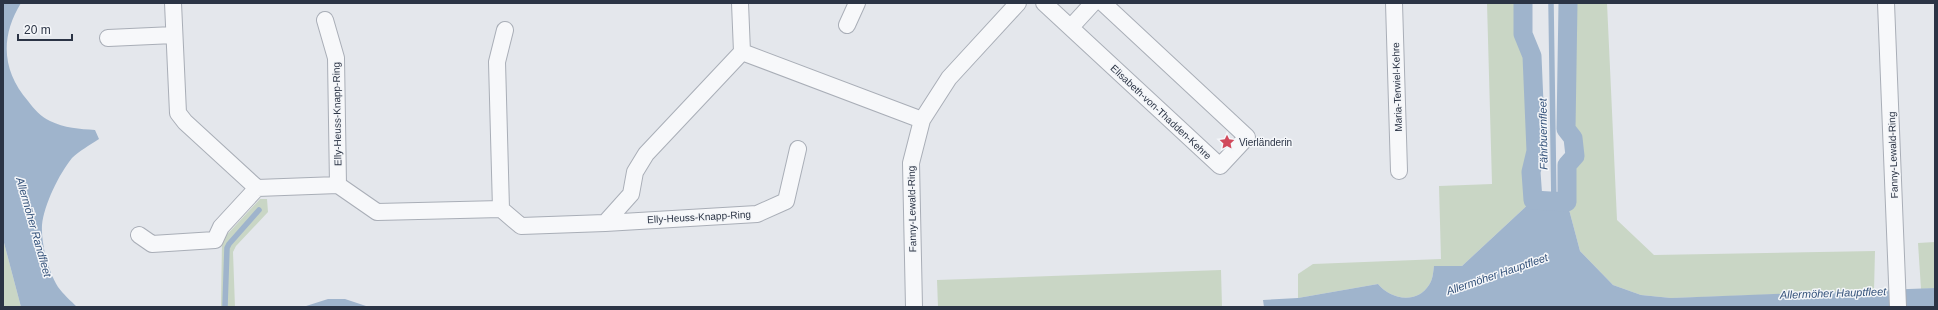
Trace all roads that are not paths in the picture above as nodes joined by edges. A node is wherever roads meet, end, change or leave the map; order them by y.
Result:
1 (173, 3) edge
2 (740, 3) edge
3 (857, 3) edge
4 (1018, 3) edge
5 (1044, 3) edge
6 (1093, 3) edge
7 (1103, 3) edge
8 (1394, 3) edge
9 (1886, 3) edge
10 (325, 20) dead end
11 (847, 25) dead end
12 (1070, 27) junction
13 (505, 30) dead end
14 (174, 35) junction
15 (108, 38) dead end
16 (742, 52) junction
17 (922, 120) junction
18 (798, 149) dead end
19 (1399, 172) dead end
20 (338, 185) junction
21 (256, 188) junction
22 (500, 209) junction
23 (605, 223) junction
24 (139, 235) dead end
25 (914, 306) edge
26 (1898, 307) edge

1 - 14 street
2 - 16 street
3 - 11 street
4 - 17 street, Fanny-Lewald-Ring
5 - 12 street, Elisabeth-von-Thadden-Kehre
6 - 12 street
7 - 12 street, Elisabeth-von-Thadden-Kehre
8 - 19 street, Maria-Terwiel-Kehre
9 - 26 street, Fanny-Lewald-Ring
10 - 20 street, Elly-Heuss-Knapp-Ring
13 - 22 street
14 - 15 street
14 - 21 street
16 - 17 street
16 - 23 street
17 - 25 street, Fanny-Lewald-Ring
18 - 23 street, Elly-Heuss-Knapp-Ring
20 - 21 street
20 - 22 street
21 - 24 street
22 - 23 street, Elly-Heuss-Knapp-Ring

